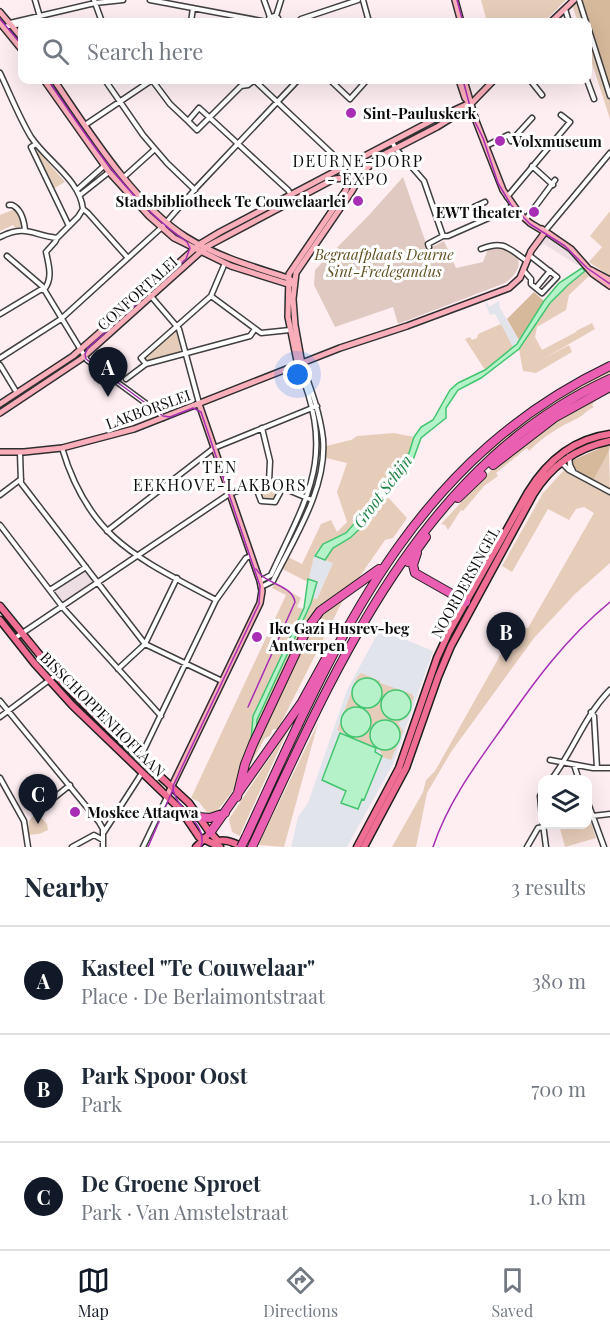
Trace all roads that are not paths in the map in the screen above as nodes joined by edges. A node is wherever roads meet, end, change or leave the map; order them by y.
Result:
1 (35, 0) edge
2 (110, 0) edge
3 (123, 0) edge
4 (150, 0) edge
5 (264, 0) edge
6 (281, 0) edge
7 (360, 0) edge
8 (456, 0) edge
9 (573, 0) edge
10 (579, 0) edge
11 (94, 1) edge
12 (193, 8) junction
13 (565, 8) junction
14 (0, 12) edge
15 (40, 17) junction
16 (37, 18) edge
17 (100, 18) edge
18 (191, 18) edge
19 (256, 18) edge
20 (268, 18) edge
21 (270, 18) edge
22 (304, 18) edge
23 (367, 18) edge
24 (462, 18) edge
25 (555, 18) edge
26 (568, 18) edge
27 (585, 18) edge
28 (18, 24) edge
29 (1, 25) edge
30 (11, 25) junction
31 (18, 33) edge
32 (592, 40) edge
33 (18, 45) edge
34 (0, 73) edge
35 (47, 84) edge
36 (57, 84) edge
37 (108, 84) edge
38 (146, 84) edge
39 (155, 84) edge
40 (250, 84) edge
41 (258, 84) edge
42 (294, 84) edge
43 (334, 84) edge
44 (363, 84) edge
45 (460, 84) edge
46 (465, 84) edge
47 (491, 84) edge
48 (533, 84) edge
49 (588, 84) edge
50 (542, 95) dead end
51 (610, 96) edge
52 (594, 99) dead end
53 (120, 101) junction
54 (278, 102) junction
55 (470, 103) junction
56 (561, 115) dead end
57 (210, 118) junction
58 (445, 118) junction
59 (532, 118) dead end
60 (188, 121) junction
61 (85, 125) junction
62 (392, 142) junction
63 (36, 144) junction
64 (237, 144) junction
65 (486, 146) junction
66 (154, 149) junction
67 (396, 149) junction
68 (610, 153) edge
69 (355, 162) junction
70 (104, 166) junction
71 (345, 166) junction
72 (532, 166) junction
73 (109, 172) junction
74 (362, 173) junction
75 (124, 177) junction
76 (349, 177) junction
77 (77, 190) junction
78 (195, 190) junction
79 (80, 195) junction
80 (507, 197) junction
81 (293, 198) junction
82 (485, 202) dead end
83 (9, 205) dead end
84 (513, 206) junction
85 (474, 207) dead end
86 (83, 209) junction
87 (526, 219) junction
88 (166, 222) junction
89 (69, 226) junction
90 (162, 227) junction
91 (25, 230) junction
92 (545, 232) junction
93 (443, 236) junction
94 (0, 237) edge
95 (57, 238) junction
96 (203, 246) junction
97 (429, 247) dead end
98 (481, 249) dead end
99 (197, 250) junction
100 (7, 256) dead end
101 (128, 258) junction
102 (528, 258) junction
103 (225, 263) junction
104 (588, 268) junction
105 (524, 271) junction
106 (550, 271) junction
107 (610, 280) edge
108 (291, 282) junction
109 (610, 286) edge
110 (536, 288) junction
111 (43, 290) junction
112 (149, 294) junction
113 (211, 296) junction
114 (0, 314) edge
115 (61, 319) junction
116 (178, 326) junction
117 (255, 329) junction
118 (290, 330) junction
119 (80, 351) junction
120 (297, 352) junction
121 (185, 353) junction
122 (84, 357) junction
123 (0, 358) edge
124 (146, 364) junction
125 (300, 364) junction
126 (0, 365) edge
127 (610, 366) edge
128 (305, 378) junction
129 (126, 379) dead end
130 (610, 379) edge
131 (610, 387) edge
132 (17, 393) junction
133 (0, 404) edge
134 (199, 404) junction
135 (317, 406) junction
136 (311, 409) junction
137 (0, 413) edge
138 (163, 418) junction
139 (262, 428) junction
140 (610, 434) edge
141 (610, 441) edge
142 (320, 443) junction
143 (214, 448) junction
144 (62, 449) junction
145 (0, 452) edge
146 (20, 454) junction
147 (568, 456) junction
148 (561, 462) junction
149 (576, 474) junction
150 (21, 479) junction
151 (269, 482) junction
152 (255, 485) junction
153 (283, 487) junction
154 (610, 492) edge
155 (230, 494) junction
156 (0, 495) edge
157 (306, 498) junction
158 (312, 500) junction
159 (0, 525) edge
160 (107, 531) junction
161 (426, 536) junction
162 (136, 556) junction
163 (251, 556) junction
164 (279, 563) junction
165 (386, 564) junction
166 (86, 567) junction
167 (177, 579) junction
168 (98, 582) junction
169 (388, 582) junction
170 (262, 583) junction
171 (270, 583) junction
172 (50, 590) junction
173 (216, 600) junction
174 (469, 604) junction
175 (0, 606) edge
176 (62, 606) junction
177 (0, 620) edge
178 (21, 633) junction
179 (14, 639) junction
180 (342, 639) junction
181 (145, 644) junction
182 (185, 663) junction
183 (118, 669) junction
184 (56, 675) junction
185 (49, 680) junction
186 (223, 681) junction
187 (610, 692) edge
188 (0, 702) edge
189 (8, 711) junction
190 (591, 712) junction
191 (161, 716) junction
192 (0, 717) edge
193 (140, 758) junction
194 (550, 760) dead end
195 (564, 763) junction
196 (573, 765) junction
197 (597, 768) junction
198 (610, 768) edge
199 (142, 772) junction
200 (555, 775) edge
201 (577, 775) edge
202 (0, 778) edge
203 (70, 785) junction
204 (173, 787) junction
205 (167, 796) junction
206 (237, 797) junction
207 (39, 810) dead end
208 (226, 813) junction
209 (610, 814) edge
210 (592, 816) joint
211 (198, 817) junction
212 (538, 828) edge
213 (543, 829) edge
214 (207, 836) junction
215 (103, 838) junction
216 (253, 844) edge
217 (215, 845) edge
218 (28, 847) edge
219 (72, 847) edge
220 (103, 847) edge
221 (143, 847) edge
222 (196, 847) edge
223 (242, 847) edge
224 (357, 847) edge
225 (364, 847) edge
226 (527, 847) edge
227 (546, 847) edge
228 (604, 847) edge

1 - 15 street
2 - 3 street
2 - 11 street
4 - 12 street
5 - 20 street
6 - 21 street
7 - 22 street
7 - 23 street
8 - 24 street
9 - 13 street
10 - 27 street
11 - 15 street
11 - 17 street
12 - 18 street
12 - 19 street
13 - 25 street
13 - 26 street
14 - 30 street
15 - 16 street
28 - 30 street
29 - 30 street
29 - 33 street
30 - 31 street
32 - 51 street
34 - 63 street
35 - 70 street
36 - 61 street
37 - 53 street
38 - 53 street
39 - 60 street
40 - 57 street
41 - 54 street
42 - 54 street
43 - 44 street
45 - 55 street
46 - 55 street
47 - 55 street
48 - 50 street
49 - 52 street
53 - 61 street
53 - 66 street
54 - 64 street
54 - 71 street
55 - 58 street
55 - 65 street
56 - 72 street
57 - 60 street
57 - 60 street
57 - 64 street
58 - 62 street
58 - 67 street
59 - 65 street
61 - 75 street
62 - 67 street
62 - 69 street
63 - 77 street
63 - 89 street
64 - 78 street
64 - 81 street
65 - 80 street
66 - 75 street
66 - 78 street
67 - 74 street
67 - 93 street
68 - 92 street
69 - 71 street
69 - 76 street
70 - 73 street
70 - 77 street
71 - 81 street
72 - 80 street
72 - 87 street
73 - 79 street
73 - 90 street
74 - 76 street
74 - 108 street
75 - 88 street
76 - 81 street
76 - 108 street
77 - 79 street
78 - 88 street
79 - 86 street
80 - 84 street
81 - 96 street, CONFORTALEI
82 - 85 street
83 - 91 street
84 - 87 street
84 - 93 street
86 - 89 street
86 - 101 street
87 - 92 street
88 - 90 street
88 - 96 street
89 - 95 street
90 - 99 street
90 - 101 street
91 - 94 street
91 - 95 street
92 - 102 street
92 - 104 street
93 - 97 street
95 - 111 street
96 - 99 street, CONFORTALEI
96 - 108 street
98 - 102 street
99 - 103 street
99 - 112 street, CONFORTALEI
100 - 111 street
101 - 115 street
102 - 105 street
102 - 106 street
103 - 108 street
103 - 113 street
104 - 107 street
104 - 109 street
105 - 110 street
105 - 125 street, LAKBORSLEI
106 - 110 street
106 - 110 street
108 - 118 street
108 - 120 street
111 - 114 street
111 - 115 street
112 - 116 street
112 - 119 street, CONFORTALEI
112 - 122 street, CONFORTALEI
113 - 116 street
113 - 117 street
115 - 119 street
115 - 123 street
116 - 121 street
116 - 124 street
117 - 118 street
117 - 121 street
118 - 120 street
119 - 122 street
119 - 132 street, CONFORTALEI
120 - 125 street
121 - 124 street
121 - 134 street
122 - 137 street, CONFORTALEI
122 - 138 street
124 - 129 street
125 - 128 street
125 - 134 street, LAKBORSLEI
126 - 132 street
127 - 165 highway
128 - 135 street
128 - 136 street
130 - 169 highway
131 - 161 highway
132 - 133 street, CONFORTALEI
134 - 138 street, LAKBORSLEI
134 - 143 street
135 - 136 street
135 - 142 street
136 - 139 street
136 - 142 street
138 - 144 street, LAKBORSLEI
139 - 143 street
139 - 151 street
140 - 174 main road, NOORDERSINGEL
141 - 147 main road, NOORDERSINGEL
142 - 157 street
142 - 158 street
143 - 155 street
143 - 160 street
144 - 146 street, LAKBORSLEI
144 - 160 street
145 - 146 street, LAKBORSLEI
146 - 150 street
147 - 148 main road, NOORDERSINGEL
147 - 149 street
148 - 149 street
148 - 174 main road, NOORDERSINGEL
149 - 154 street
150 - 156 street
150 - 166 street
151 - 152 street
151 - 153 street
152 - 153 street
152 - 155 street
153 - 157 street
155 - 162 street
155 - 163 street
157 - 158 street
157 - 164 street
158 - 164 street
159 - 172 street
160 - 162 street
161 - 169 highway
161 - 174 highway
162 - 167 street
162 - 168 street
163 - 170 street
163 - 173 street
164 - 170 street
164 - 171 street
165 - 180 highway
165 - 206 highway
166 - 168 street
166 - 172 street
167 - 173 street
167 - 181 street
168 - 176 street
168 - 181 street
169 - 216 highway
170 - 171 street
170 - 171 street
170 - 186 street
172 - 176 street
173 - 182 street
174 - 224 main road, NOORDERSINGEL
174 - 225 main road, NOORDERSINGEL
175 - 178 main road, BISSCHOPPENHOFLAAN
176 - 178 street
176 - 183 street
177 - 179 main road, BISSCHOPPENHOFLAAN
178 - 179 street
178 - 184 main road, BISSCHOPPENHOFLAAN
179 - 185 main road, BISSCHOPPENHOFLAAN
180 - 206 highway
180 - 223 highway, bridge
181 - 182 street
181 - 183 street
182 - 186 street
182 - 191 street
183 - 191 street
184 - 185 street
184 - 193 main road, BISSCHOPPENHOFLAAN
185 - 189 street
185 - 199 main road, BISSCHOPPENHOFLAAN
186 - 204 street
187 - 190 street
188 - 189 street
189 - 192 street
189 - 203 street
190 - 195 street
190 - 197 street
191 - 193 street
193 - 204 main road, BISSCHOPPENHOFLAAN
194 - 195 street
195 - 196 street
195 - 200 street
196 - 197 street
196 - 201 street
197 - 198 street
199 - 205 main road, BISSCHOPPENHOFLAAN
199 - 215 street
202 - 218 street
203 - 207 street
203 - 215 street
204 - 205 street, BISSCHOPPENHOFLAAN
204 - 211 main road, BISSCHOPPENHOFLAAN
205 - 214 main road, BISSCHOPPENHOFLAAN
205 - 221 street
206 - 208 highway
208 - 211 highway
208 - 214 highway
209 - 210 street
210 - 228 street
211 - 214 main road, BISSCHOPPENHOFLAAN
212 - 226 street
213 - 227 street
214 - 217 main road
214 - 222 main road
215 - 219 street
215 - 220 street
217 - 223 main road

